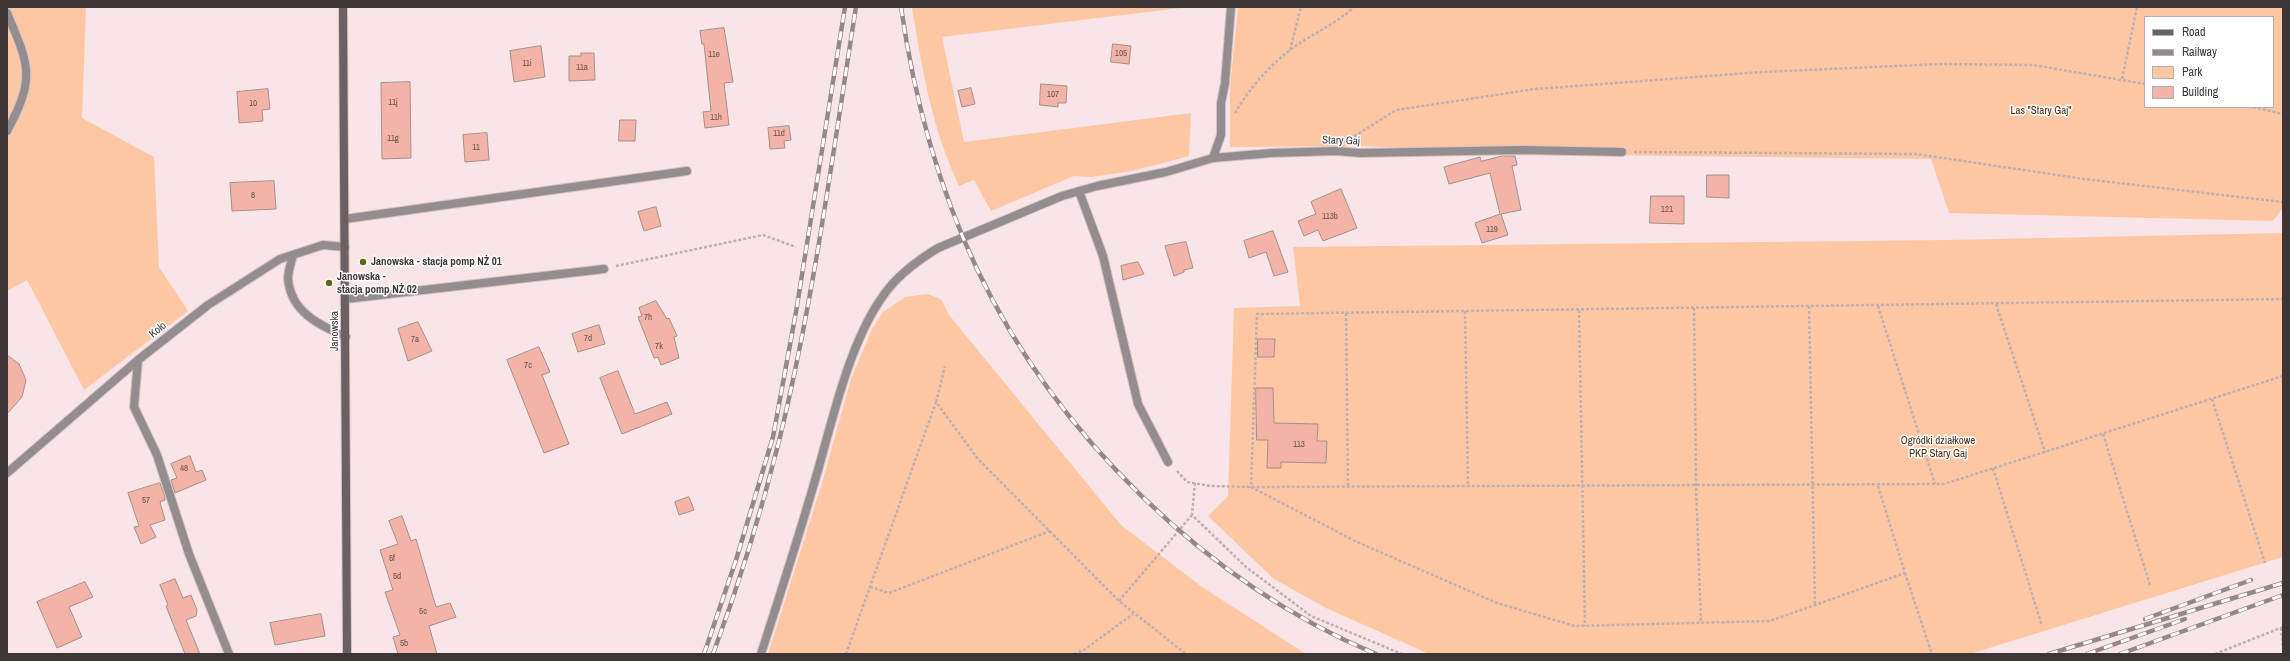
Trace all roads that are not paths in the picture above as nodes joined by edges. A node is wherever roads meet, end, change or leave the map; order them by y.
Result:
1 (343, 7) edge
2 (1231, 7) edge
3 (7, 13) edge
4 (7, 131) edge
5 (1622, 152) road end
6 (1213, 158) junction
7 (687, 171) dead end
8 (1079, 191) junction
9 (345, 218) junction
10 (345, 247) junction
11 (293, 255) junction
12 (604, 269) road end
13 (346, 299) junction
14 (346, 337) junction
15 (138, 360) junction
16 (1168, 462) road end
17 (7, 473) edge
18 (228, 654) edge
19 (347, 654) edge
20 (761, 654) edge

1 - 9 street, Janowska
2 - 6 street
3 - 4 street
5 - 6 street, Stary Gaj
6 - 8 street, Stary Gaj
7 - 9 street
8 - 16 street
8 - 20 street, Stary Gaj
9 - 10 street, Janowska
10 - 11 street, Koło
10 - 13 street, Janowska
11 - 14 street
11 - 15 street, Koło
12 - 13 street
13 - 14 street, Janowska
14 - 19 street, Janowska
15 - 17 street, Koło
15 - 18 street

